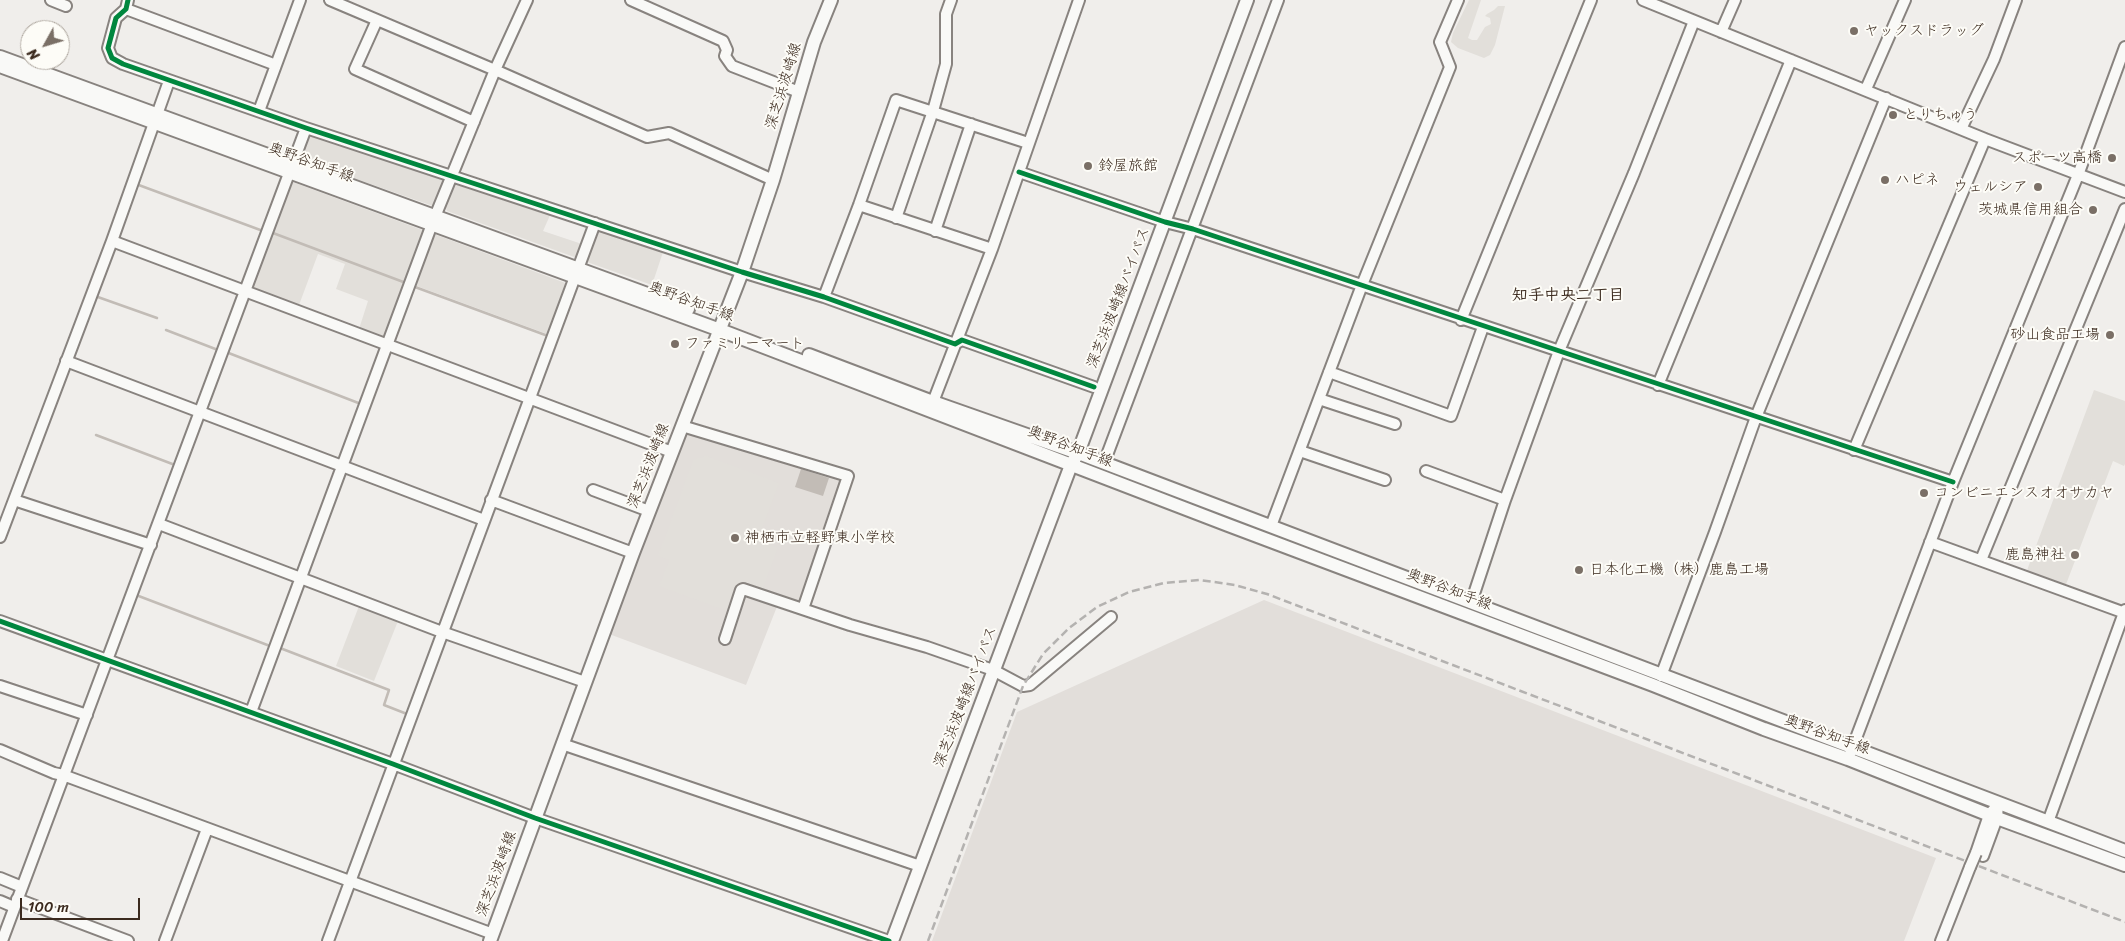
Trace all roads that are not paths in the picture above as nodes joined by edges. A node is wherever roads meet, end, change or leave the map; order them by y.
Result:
1 (51, 0) edge
2 (300, 0) edge
3 (330, 0) edge
4 (527, 0) edge
5 (631, 0) edge
6 (831, 0) edge
7 (951, 0) edge
8 (1079, 0) edge
9 (1238, 0) edge
10 (1247, 0) edge
11 (1278, 0) edge
12 (1458, 0) edge
13 (1591, 0) edge
14 (1643, 0) edge
15 (1735, 0) edge
16 (1905, 0) edge
17 (2016, 0) edge
18 (127, 4) edge
19 (1661, 4) edge
20 (66, 6) dead end
21 (377, 20) junction
22 (1694, 21) junction
23 (1721, 32) junction
24 (2125, 47) edge
25 (0, 57) edge
26 (1791, 60) junction
27 (276, 65) junction
28 (0, 66) edge
29 (496, 70) junction
30 (169, 81) junction
31 (1866, 89) junction
32 (799, 92) junction
33 (1886, 98) junction
34 (258, 110) junction
35 (933, 111) junction
36 (156, 119) junction
37 (474, 122) junction
38 (971, 124) junction
39 (306, 128) junction
40 (1961, 129) junction
41 (1984, 139) junction
42 (1028, 143) junction
43 (291, 168) junction
44 (1019, 172) junction
45 (451, 175) junction
46 (2078, 175) junction
47 (773, 180) junction
48 (2125, 192) edge
49 (859, 205) junction
50 (2125, 209) edge
51 (896, 218) junction
52 (434, 220) junction
53 (1161, 220) junction
54 (595, 223) junction
55 (1193, 229) junction
56 (935, 231) junction
57 (112, 242) junction
58 (992, 249) junction
59 (577, 272) junction
60 (742, 272) junction
61 (1362, 285) junction
62 (246, 291) junction
63 (824, 297) junction
64 (1461, 320) junction
65 (721, 326) junction
66 (1483, 327) junction
67 (388, 344) junction
68 (955, 344) junction
69 (1559, 351) junction
70 (66, 362) junction
71 (1329, 372) junction
72 (1658, 385) junction
73 (1094, 387) junction
74 (529, 398) junction
75 (1319, 399) junction
76 (933, 402) junction
77 (199, 412) junction
78 (1756, 417) junction
79 (1395, 424) dead end
80 (682, 426) junction
81 (1854, 450) junction
82 (1300, 451) junction
83 (672, 452) junction
84 (1074, 452) junction
85 (1104, 463) junction
86 (1071, 465) junction
87 (343, 467) junction
88 (1426, 471) dead end
89 (1385, 480) dead end
90 (1953, 482) junction
91 (593, 490) dead end
92 (14, 500) junction
93 (491, 500) junction
94 (1505, 500) junction
95 (649, 511) junction
96 (484, 520) junction
97 (159, 524) junction
98 (1271, 526) junction
99 (0, 537) edge
100 (1930, 542) junction
101 (151, 545) junction
102 (633, 553) junction
103 (1981, 560) junction
104 (302, 578) junction
105 (1471, 603) junction
106 (803, 609) junction
107 (2125, 612) edge
108 (1111, 617) dead end
109 (0, 621) edge
110 (442, 632) junction
111 (725, 639) dead end
112 (107, 660) junction
113 (993, 670) junction
114 (1661, 676) junction
115 (585, 682) junction
116 (0, 686) edge
117 (251, 712) junction
118 (86, 715) junction
119 (562, 744) junction
120 (0, 750) edge
121 (1851, 753) junction
122 (393, 764) junction
123 (63, 775) junction
124 (1998, 804) junction
125 (1993, 817) junction
126 (536, 818) junction
127 (2048, 822) junction
128 (207, 829) junction
129 (2125, 851) edge
130 (2125, 865) edge
131 (920, 866) junction
132 (1973, 869) junction
133 (0, 878) edge
134 (350, 882) junction
135 (22, 887) junction
136 (0, 901) edge
137 (16, 903) junction
138 (491, 937) edge
139 (2, 941) edge
140 (128, 941) edge
141 (165, 941) edge
142 (328, 941) edge
143 (891, 941) edge
144 (1941, 941) edge
145 (1947, 941) edge

1 - 20 street
2 - 27 street
3 - 21 street
4 - 29 street
5 - 32 street
6 - 32 main road, 深芝浜波崎線
7 - 35 street
8 - 42 street
9 - 53 main road, 深芝浜波崎線バイパス
10 - 53 main road, 深芝浜波崎線バイパス
11 - 55 street
12 - 61 street
13 - 64 street
14 - 19 street
15 - 23 street
16 - 31 street
17 - 40 street
18 - 27 street
18 - 30 street
19 - 22 street
21 - 29 street
21 - 37 street
22 - 23 street
22 - 69 street
23 - 26 street
24 - 46 street
25 - 36 main road, 奥野谷知手線
26 - 31 street
26 - 72 street
27 - 34 street
28 - 36 main road, 奥野谷知手線
29 - 37 street
29 - 47 street
30 - 34 street
30 - 36 street
31 - 33 street
32 - 47 main road, 深芝浜波崎線
33 - 40 street
33 - 78 street
34 - 39 street
35 - 38 street
35 - 49 street
35 - 51 street
36 - 43 main road, 奥野谷知手線
36 - 57 street
37 - 45 street
38 - 42 street
38 - 56 street
39 - 43 street
39 - 45 street
40 - 41 street
41 - 46 street
41 - 81 street
42 - 44 street
43 - 52 main road, 奥野谷知手線
43 - 62 street
44 - 53 street
44 - 58 street
45 - 52 street
45 - 54 street
46 - 48 street
46 - 90 street
47 - 60 main road, 深芝浜波崎線
49 - 51 street
49 - 63 street
50 - 103 street
51 - 56 street
52 - 59 main road, 奥野谷知手線
52 - 67 street
53 - 55 street
53 - 73 main road, 深芝浜波崎線バイパス
53 - 84 main road, 深芝浜波崎線バイパス
54 - 59 street
54 - 60 street
55 - 61 street
55 - 85 street
56 - 58 street
57 - 62 street
57 - 70 street
58 - 68 street
59 - 65 main road, 奥野谷知手線
59 - 74 street
60 - 63 street
60 - 65 main road, 深芝浜波崎線
61 - 64 street
61 - 71 street
62 - 67 street
62 - 77 street
63 - 68 street
64 - 66 street
65 - 76 main road, 奥野谷知手線
65 - 80 main road, 深芝浜波崎線
65 - 86 main road, 奥野谷知手線
66 - 69 street
66 - 71 street
67 - 74 street
67 - 87 street
68 - 73 street
68 - 76 street
69 - 72 street
69 - 94 street
70 - 77 street
70 - 92 street
71 - 75 street
72 - 78 street
73 - 84 main road, 深芝浜波崎線バイパス
74 - 83 street
74 - 93 street
75 - 79 street
75 - 82 street
76 - 84 main road, 奥野谷知手線
77 - 87 street
77 - 97 street
78 - 81 street
78 - 114 street
80 - 83 main road, 深芝浜波崎線
80 - 106 street
81 - 90 street
82 - 89 street
82 - 98 street
83 - 95 main road, 深芝浜波崎線
84 - 85 main road, 奥野谷知手線
84 - 86 main road, 深芝浜波崎線バイパス
85 - 98 main road, 奥野谷知手線
86 - 113 main road, 深芝浜波崎線バイパス
86 - 121 main road, 奥野谷知手線
87 - 96 street
87 - 104 street
88 - 94 street
90 - 100 street
91 - 95 street
92 - 99 street
92 - 101 street
93 - 96 street
93 - 102 street
94 - 105 street
95 - 102 main road, 深芝浜波崎線
96 - 110 street
97 - 101 street
97 - 104 street
98 - 105 main road, 奥野谷知手線
100 - 103 street
100 - 121 street
101 - 112 street
102 - 115 main road, 深芝浜波崎線
103 - 107 street
104 - 110 street
104 - 117 street
105 - 114 main road, 奥野谷知手線
106 - 111 street
106 - 113 street
107 - 127 street
108 - 113 street
109 - 112 street
110 - 115 street
110 - 122 street
112 - 117 street
112 - 118 street
113 - 131 main road, 深芝浜波崎線バイパス
114 - 121 main road, 奥野谷知手線
115 - 119 main road, 深芝浜波崎線
116 - 118 street
117 - 122 street
118 - 123 street
119 - 126 main road, 深芝浜波崎線
119 - 131 street
120 - 123 street
121 - 124 main road, 奥野谷知手線
121 - 125 main road, 奥野谷知手線
122 - 126 street
122 - 134 street
123 - 128 street
123 - 135 street
124 - 125 street
124 - 127 main road, 奥野谷知手線
125 - 130 main road, 奥野谷知手線
125 - 132 street
126 - 138 main road, 深芝浜波崎線
126 - 143 street
127 - 129 main road, 奥野谷知手線
128 - 134 street
128 - 141 street
131 - 143 main road, 深芝浜波崎線バイパス
132 - 144 street
132 - 145 street
133 - 135 street
134 - 138 street
134 - 142 street
135 - 137 street
136 - 137 street
137 - 139 street
137 - 140 street

